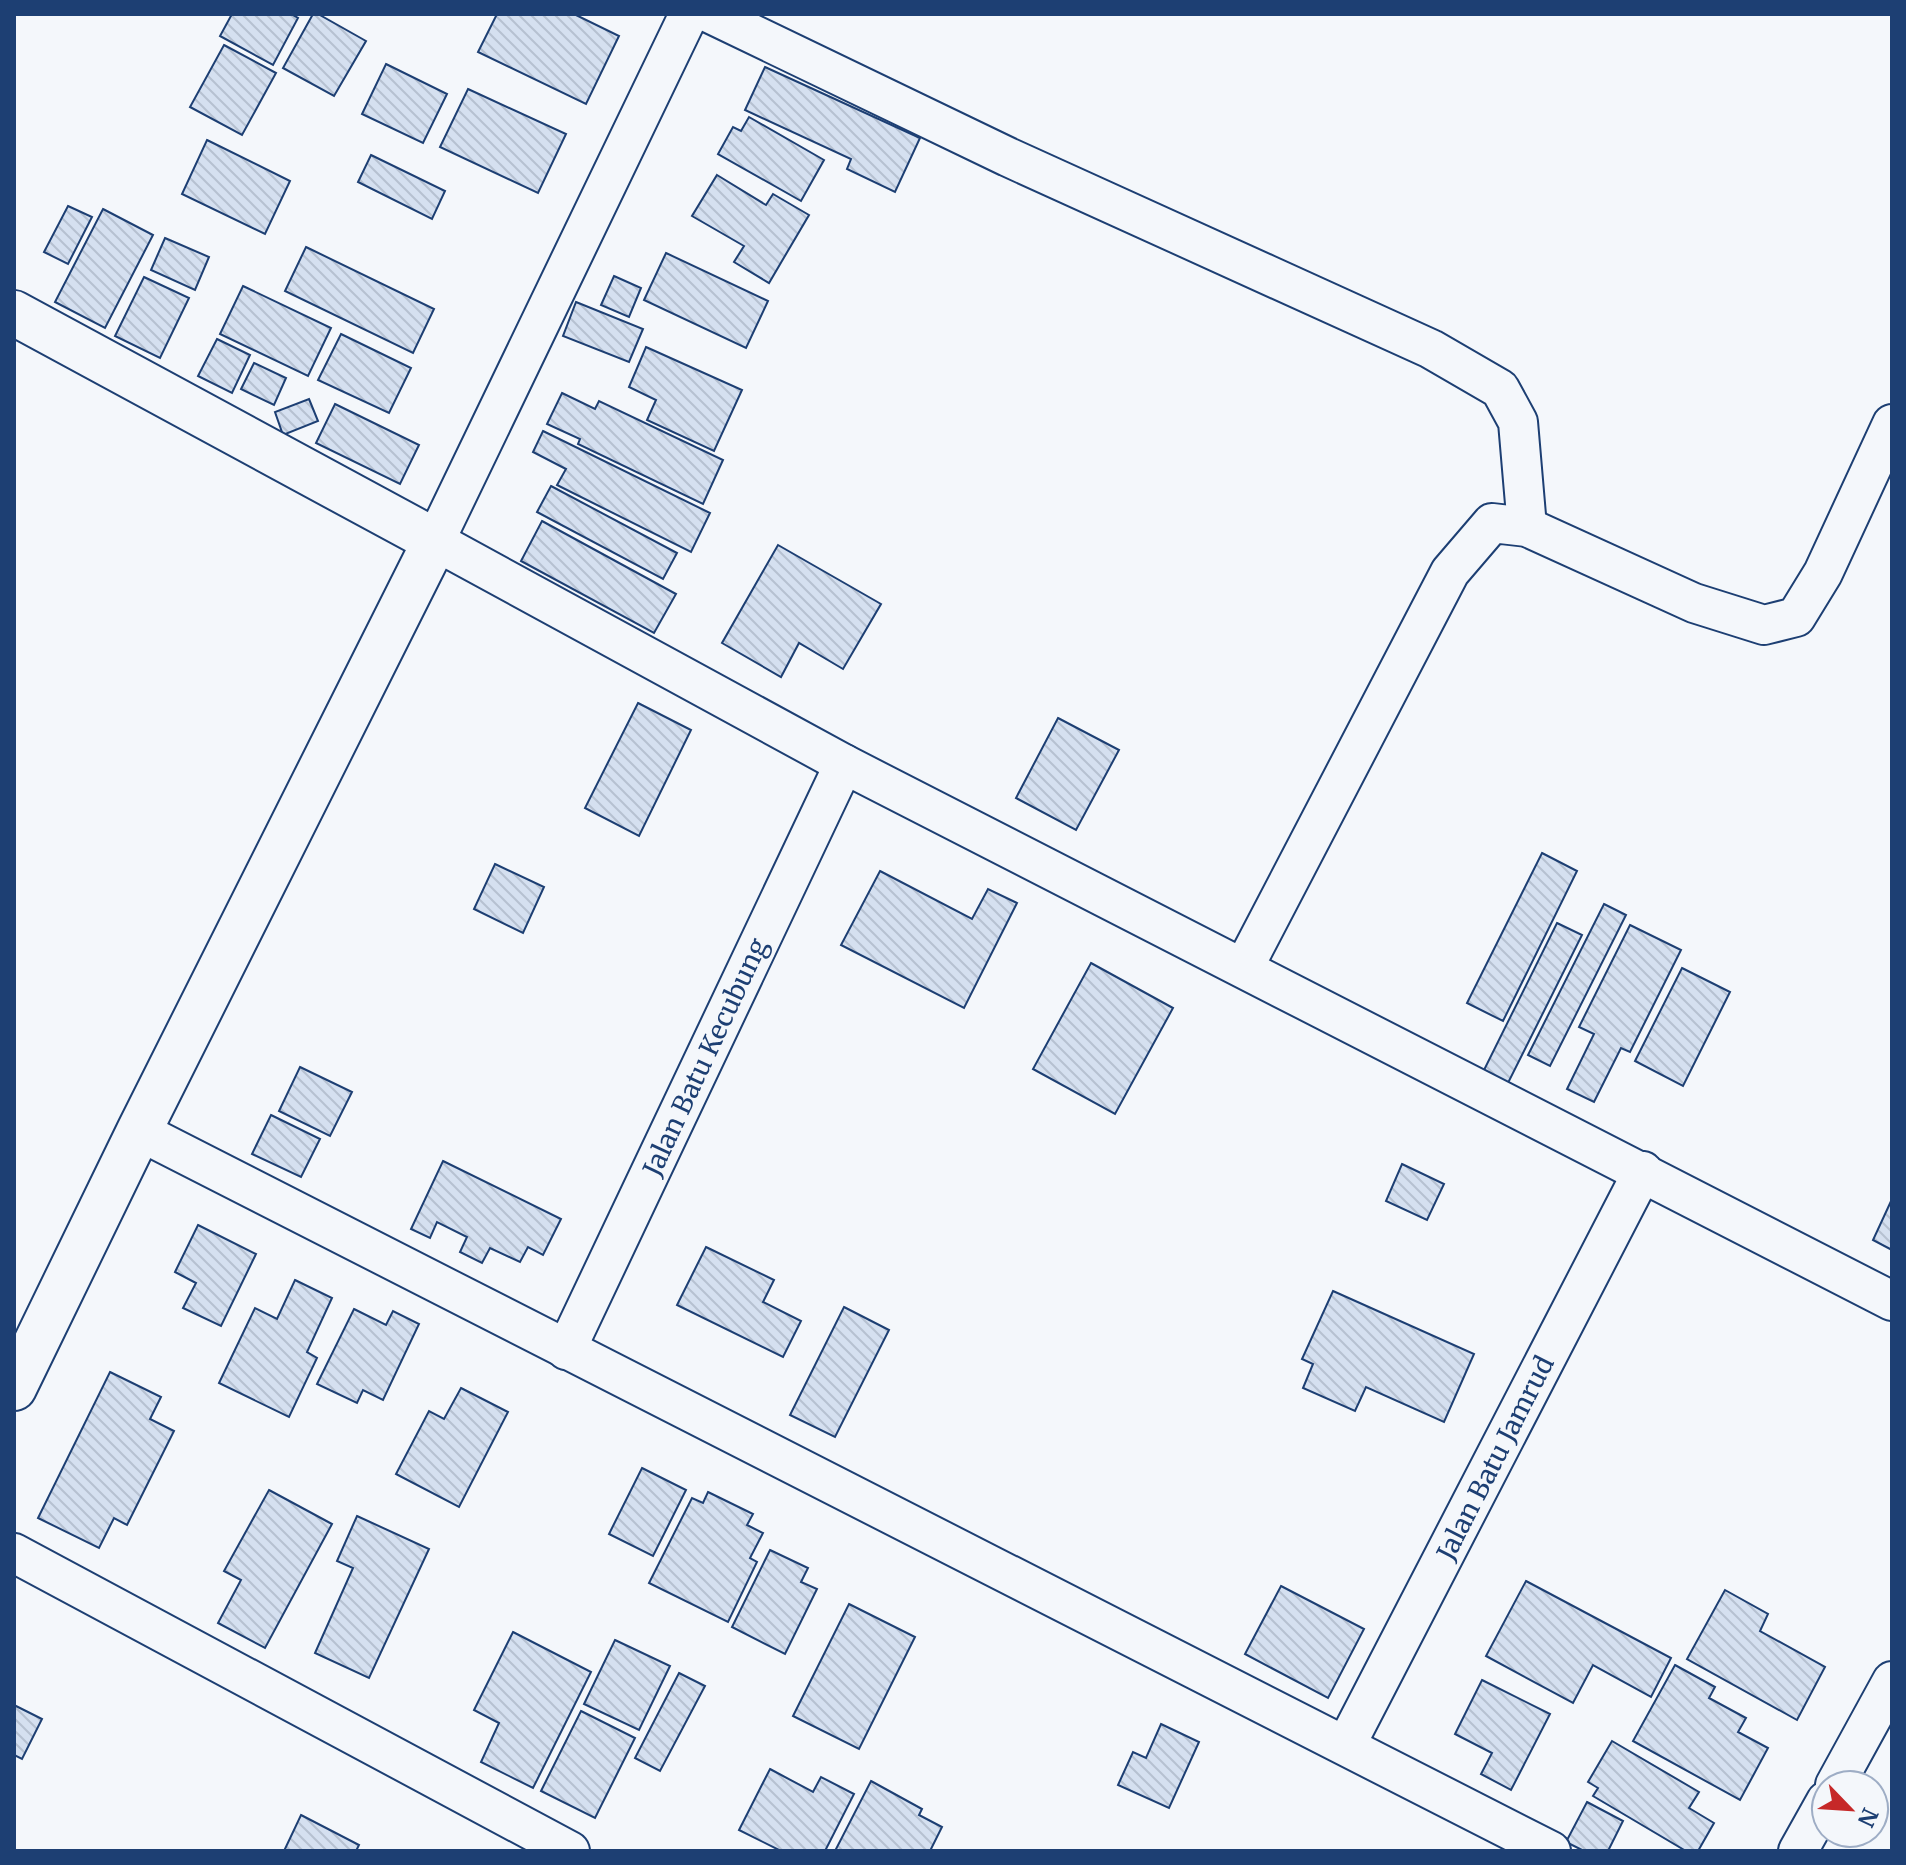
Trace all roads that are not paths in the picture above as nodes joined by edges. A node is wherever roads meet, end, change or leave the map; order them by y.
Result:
1 (689, 14) edge
2 (711, 14) edge
3 (14, 313) edge
4 (1892, 424) edge
5 (1527, 527) junction
6 (435, 541) junction
7 (844, 764) junction
8 (1244, 967) junction
9 (139, 1131) junction
10 (1643, 1171) junction
11 (1892, 1301) edge
12 (566, 1350) junction
13 (14, 1388) edge
14 (14, 1553) edge
15 (1892, 1681) edge
16 (1346, 1745) junction
17 (1844, 1769) edge
18 (1810, 1830) edge
19 (570, 1851) edge
20 (1551, 1851) edge
21 (1798, 1851) edge

1 - 6 street
2 - 5 street
3 - 6 street
4 - 5 street
5 - 8 street
6 - 7 street
6 - 9 street
7 - 8 street
7 - 12 street, Jalan Batu Kecubung
8 - 10 street
9 - 12 street
9 - 13 street
10 - 11 street
10 - 16 street, Jalan Batu Jamrud
12 - 16 street
14 - 19 street
15 - 17 street
16 - 20 street
18 - 21 street

